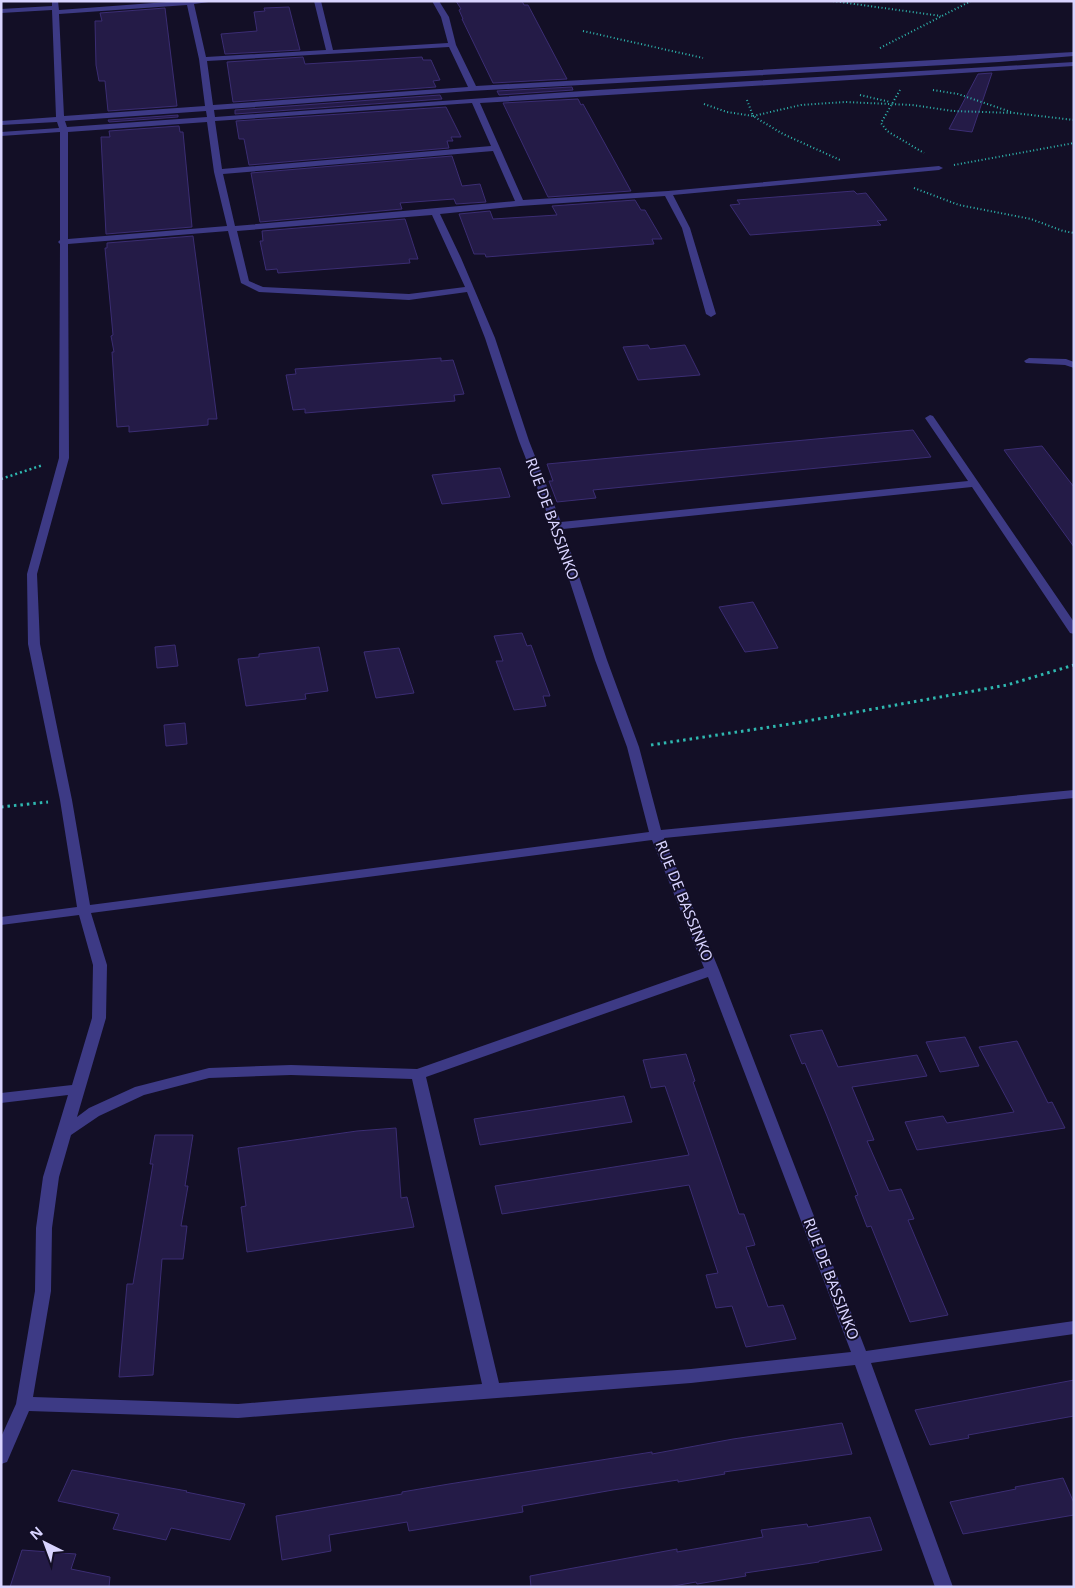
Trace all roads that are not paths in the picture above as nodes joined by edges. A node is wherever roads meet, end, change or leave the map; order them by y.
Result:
1 (213, 1) edge
2 (317, 1) edge
3 (435, 1) edge
4 (190, 3) junction
5 (55, 7) edge
6 (1, 11) edge
7 (452, 45) junction
8 (330, 53) junction
9 (1074, 54) edge
10 (203, 59) junction
11 (1074, 64) edge
12 (472, 89) junction
13 (475, 101) junction
14 (210, 106) junction
15 (60, 119) junction
16 (211, 119) junction
17 (1, 123) edge
18 (64, 130) junction
19 (1, 134) edge
20 (496, 148) junction
21 (939, 168) road end
22 (218, 172) junction
23 (668, 193) junction
24 (520, 203) junction
25 (435, 212) junction
26 (230, 228) junction
27 (62, 242) junction
28 (470, 289) junction
29 (711, 314) dead end
30 (1029, 361) dead end
31 (1074, 365) edge
32 (930, 418) dead end
33 (973, 484) junction
34 (557, 526) junction
35 (1074, 631) edge
36 (1074, 794) edge
37 (656, 835) junction
38 (84, 911) junction
39 (1, 921) edge
40 (712, 970) junction
41 (418, 1074) junction
42 (79, 1089) junction
43 (1, 1098) edge
44 (65, 1132) junction
45 (1074, 1327) edge
46 (861, 1358) junction
47 (492, 1390) junction
48 (24, 1404) junction
49 (1, 1457) edge
50 (944, 1587) edge

1 - 4 street
2 - 8 street
3 - 7 street
4 - 5 street
4 - 10 street
5 - 6 street
5 - 15 street
7 - 8 street
7 - 12 street
8 - 10 street
9 - 12 street
10 - 14 street
11 - 13 street
12 - 14 street
13 - 16 street
13 - 20 street
14 - 15 street
14 - 16 street
15 - 17 street
15 - 18 street
16 - 18 street
16 - 22 street
18 - 19 street
18 - 27 street
20 - 22 street
20 - 24 street
21 - 23 street
22 - 26 street
23 - 24 street
23 - 29 street
24 - 25 street
25 - 26 street
25 - 28 street, RUE DE BASSINKO
26 - 27 street
26 - 28 street
27 - 38 street
28 - 34 street, RUE DE BASSINKO
30 - 31 street
32 - 33 street
33 - 34 street
33 - 35 street
34 - 37 street, RUE DE BASSINKO
36 - 37 street
37 - 38 street
37 - 40 street, RUE DE BASSINKO
38 - 39 street
38 - 42 street
40 - 41 street
40 - 46 street, RUE DE BASSINKO
41 - 44 street
41 - 47 street
42 - 43 street
42 - 44 street
44 - 48 street
45 - 46 street
46 - 47 street
46 - 50 street, RUE DE BASSINKO
47 - 48 street
48 - 49 street

